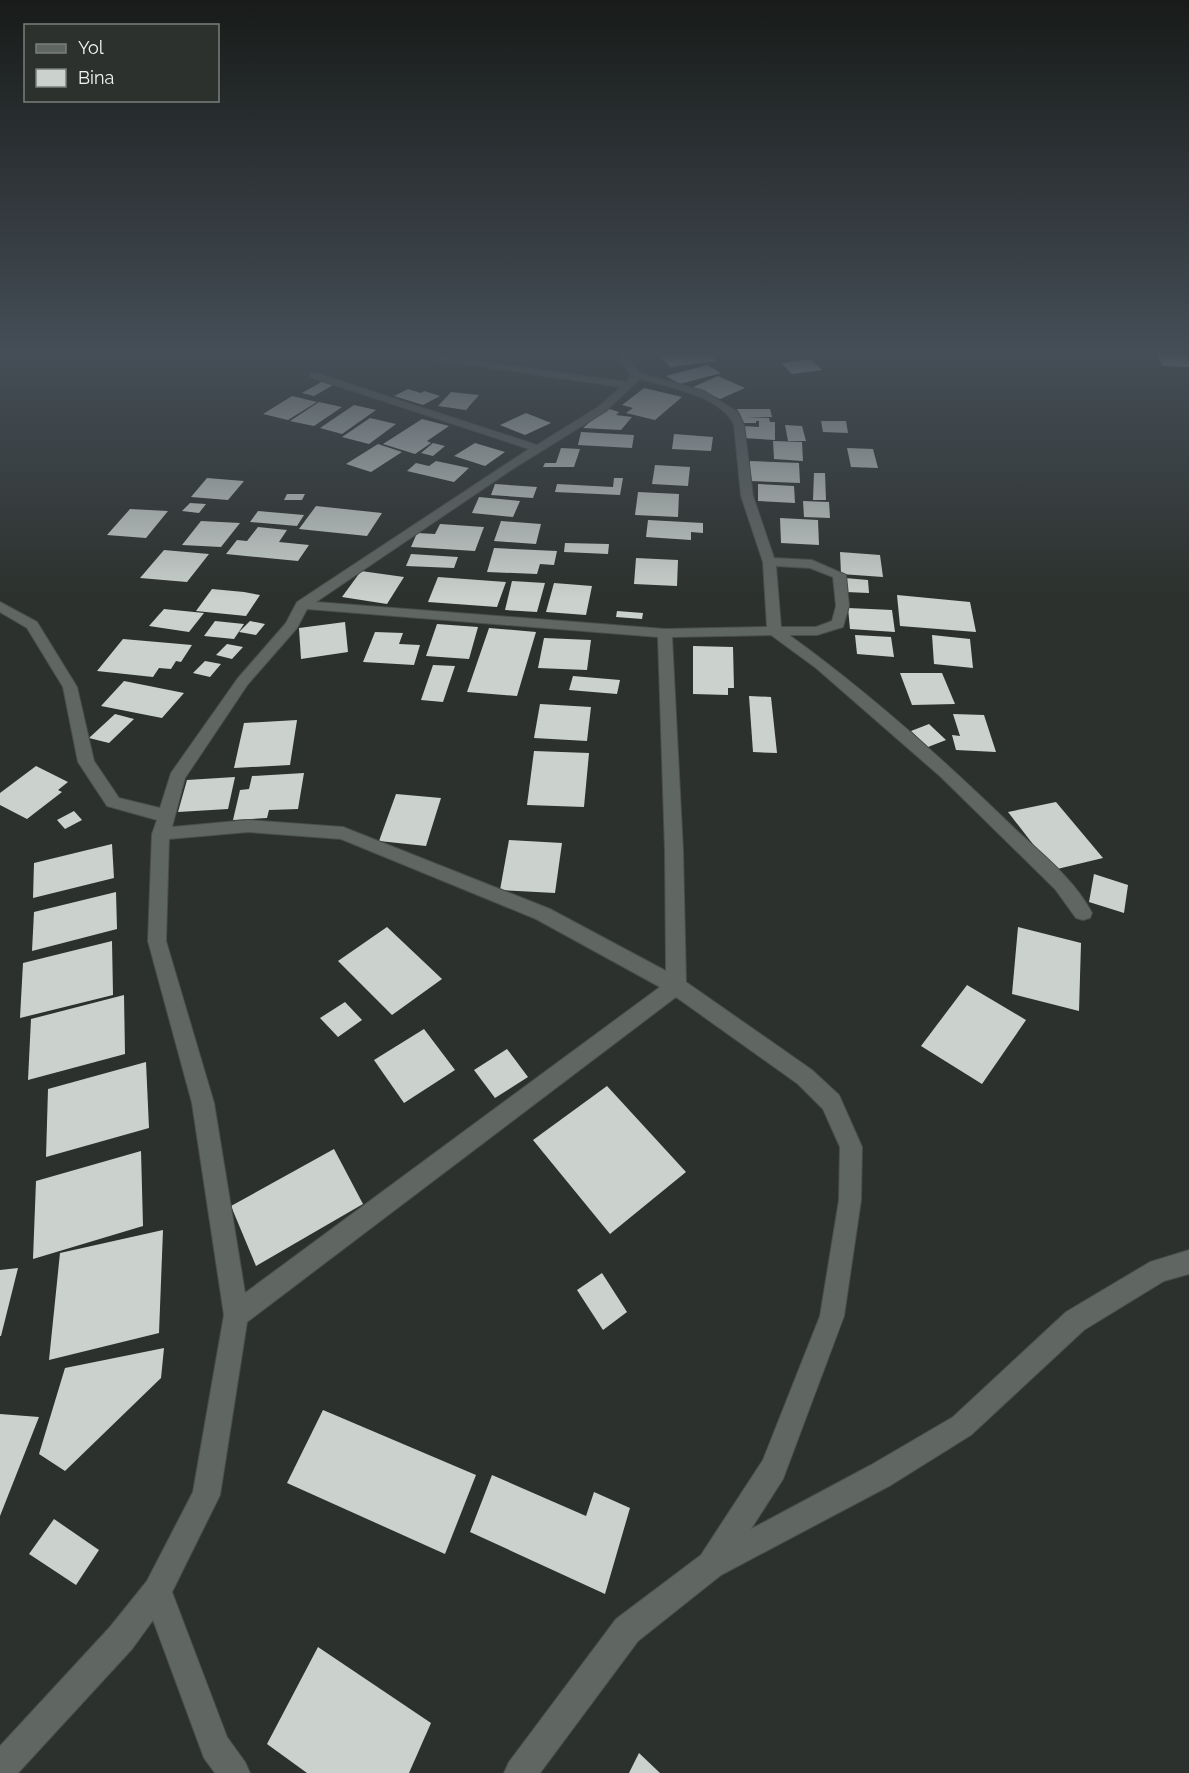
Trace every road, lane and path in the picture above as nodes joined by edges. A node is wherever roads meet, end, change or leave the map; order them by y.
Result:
1 (492, 434) edge
2 (563, 434) edge
3 (740, 434) edge
4 (539, 449) junction
5 (769, 562) junction
6 (302, 605) junction
7 (0, 606) edge
8 (774, 630) junction
9 (665, 633) junction
10 (164, 825) junction
11 (1083, 913) dead end
12 (676, 986) junction
13 (1189, 1262) edge
14 (236, 1316) junction
15 (711, 1565) junction
16 (157, 1591) junction
17 (0, 1769) edge
18 (234, 1773) edge
19 (520, 1773) edge

1 - 4 street
2 - 4 street
3 - 5 street
4 - 6 street
5 - 8 street
5 - 8 street
6 - 9 street
6 - 10 street
7 - 10 street
8 - 9 street
8 - 11 street
9 - 12 street
10 - 12 street
10 - 14 street
12 - 14 street
12 - 15 street
13 - 15 street
14 - 16 street
15 - 19 street
16 - 17 street
16 - 18 street

